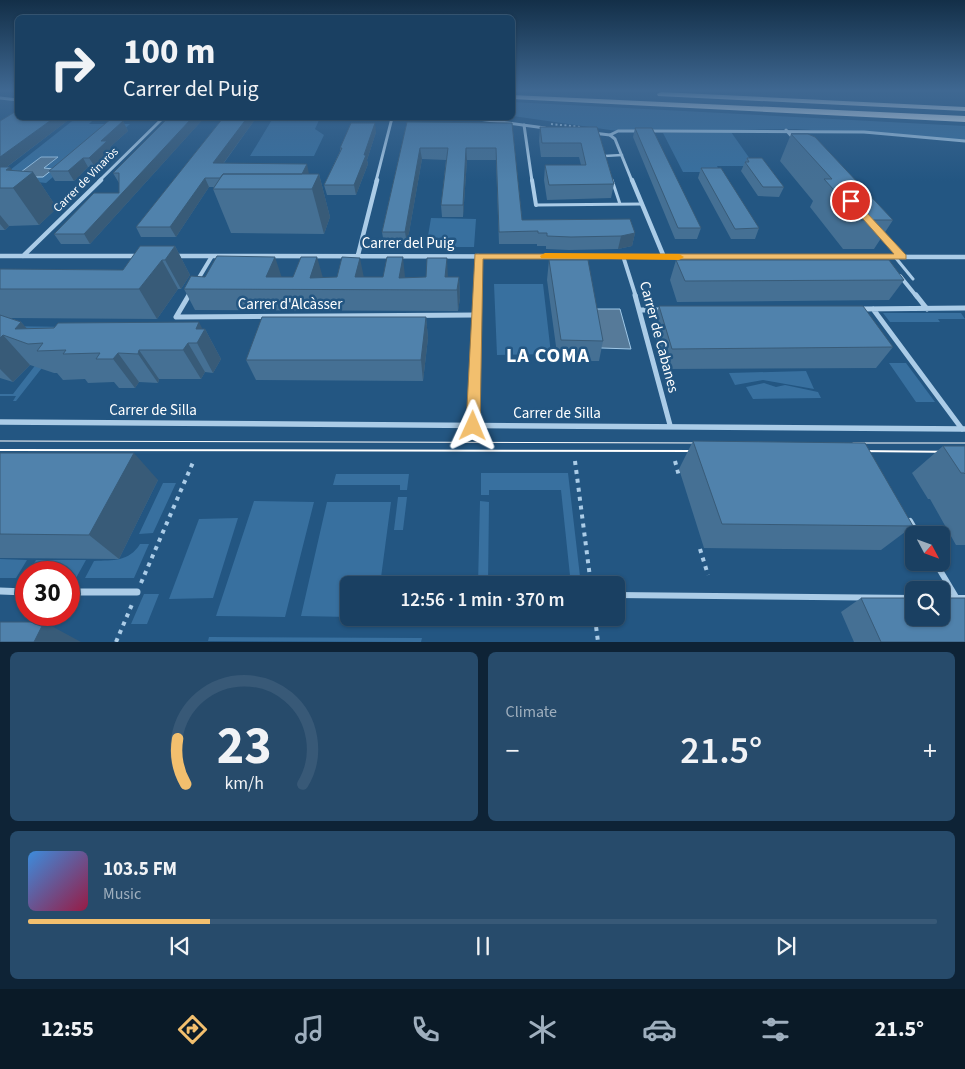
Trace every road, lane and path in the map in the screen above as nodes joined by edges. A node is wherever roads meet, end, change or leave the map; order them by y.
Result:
1 (160, 121) edge
2 (391, 121) edge
3 (493, 121) edge
4 (524, 125) junction
5 (551, 129) edge
6 (786, 130) junction
7 (590, 133) edge
8 (610, 135) junction
9 (965, 141) edge
10 (799, 144) edge
11 (602, 149) edge
12 (622, 155) junction
13 (604, 156) junction
14 (607, 164) edge
15 (610, 172) edge
16 (620, 204) junction
17 (642, 204) junction
18 (536, 205) joint
19 (877, 229) edge
20 (358, 255) junction
21 (0, 256) edge
22 (23, 256) junction
23 (150, 256) edge
24 (172, 256) edge
25 (212, 256) junction
26 (478, 256) junction
27 (623, 256) junction
28 (664, 256) junction
29 (884, 257) junction
30 (895, 257) junction
31 (903, 257) junction
32 (965, 257) edge
33 (890, 264) edge
34 (896, 272) edge
35 (913, 279) dead end
36 (873, 308) junction
37 (965, 308) edge
38 (854, 309) edge
39 (927, 309) junction
40 (640, 310) junction
41 (669, 310) edge
42 (476, 315) junction
43 (0, 422) edge
44 (670, 425) junction
45 (473, 426) junction
46 (963, 429) edge
47 (194, 460) dead end
48 (575, 461) dead end
49 (675, 461) dead end
50 (679, 476) dead end
51 (908, 519) edge
52 (912, 526) edge
53 (700, 549) dead end
54 (940, 571) edge
55 (708, 575) dead end
56 (590, 576) edge
57 (0, 591) edge
58 (15, 592) edge
59 (80, 592) edge
60 (137, 592) junction
61 (625, 595) edge
62 (905, 598) edge
63 (950, 598) edge
64 (957, 598) junction
65 (965, 598) edge
66 (965, 612) edge
67 (596, 626) edge
68 (116, 642) edge
69 (598, 642) edge

1 - 22 street, Carrer de Vinaròs
2 - 20 street
3 - 4 street
4 - 5 street
4 - 18 street
6 - 8 street
6 - 9 street
6 - 10 street
7 - 8 street
8 - 12 street
11 - 13 lane
12 - 13 lane
12 - 17 street
13 - 14 lane
15 - 16 lane
16 - 17 lane
16 - 18 lane
17 - 28 street
19 - 31 street
20 - 25 street, Carrer del Puig
20 - 26 street, Carrer del Puig
21 - 22 street
22 - 23 street
24 - 25 street, Carrer del Puig
25 - 42 street, Carrer d'Alcàsser
26 - 27 street, Carrer del Puig
26 - 42 street
27 - 28 street, Carrer del Puig
27 - 40 street, Carrer de Cabanes
28 - 29 street, Carrer del Puig
29 - 30 street, Carrer del Puig
29 - 33 street
30 - 31 street, Carrer del Puig
30 - 35 lane
31 - 32 street, Carrer del Puig
34 - 39 street
36 - 38 street
36 - 39 street
36 - 46 street
37 - 39 street
40 - 41 street
40 - 44 street, Carrer de Cabanes
42 - 45 street
43 - 45 street, Carrer de Silla
44 - 45 street, Carrer de Silla
44 - 46 street, Carrer de Silla
47 - 60 path
48 - 56 path
49 - 50 path
51 - 52 street
53 - 55 path
54 - 64 street
57 - 58 street
59 - 60 street
60 - 68 path
61 - 62 street
63 - 64 street
64 - 65 street
64 - 66 street
67 - 69 path

